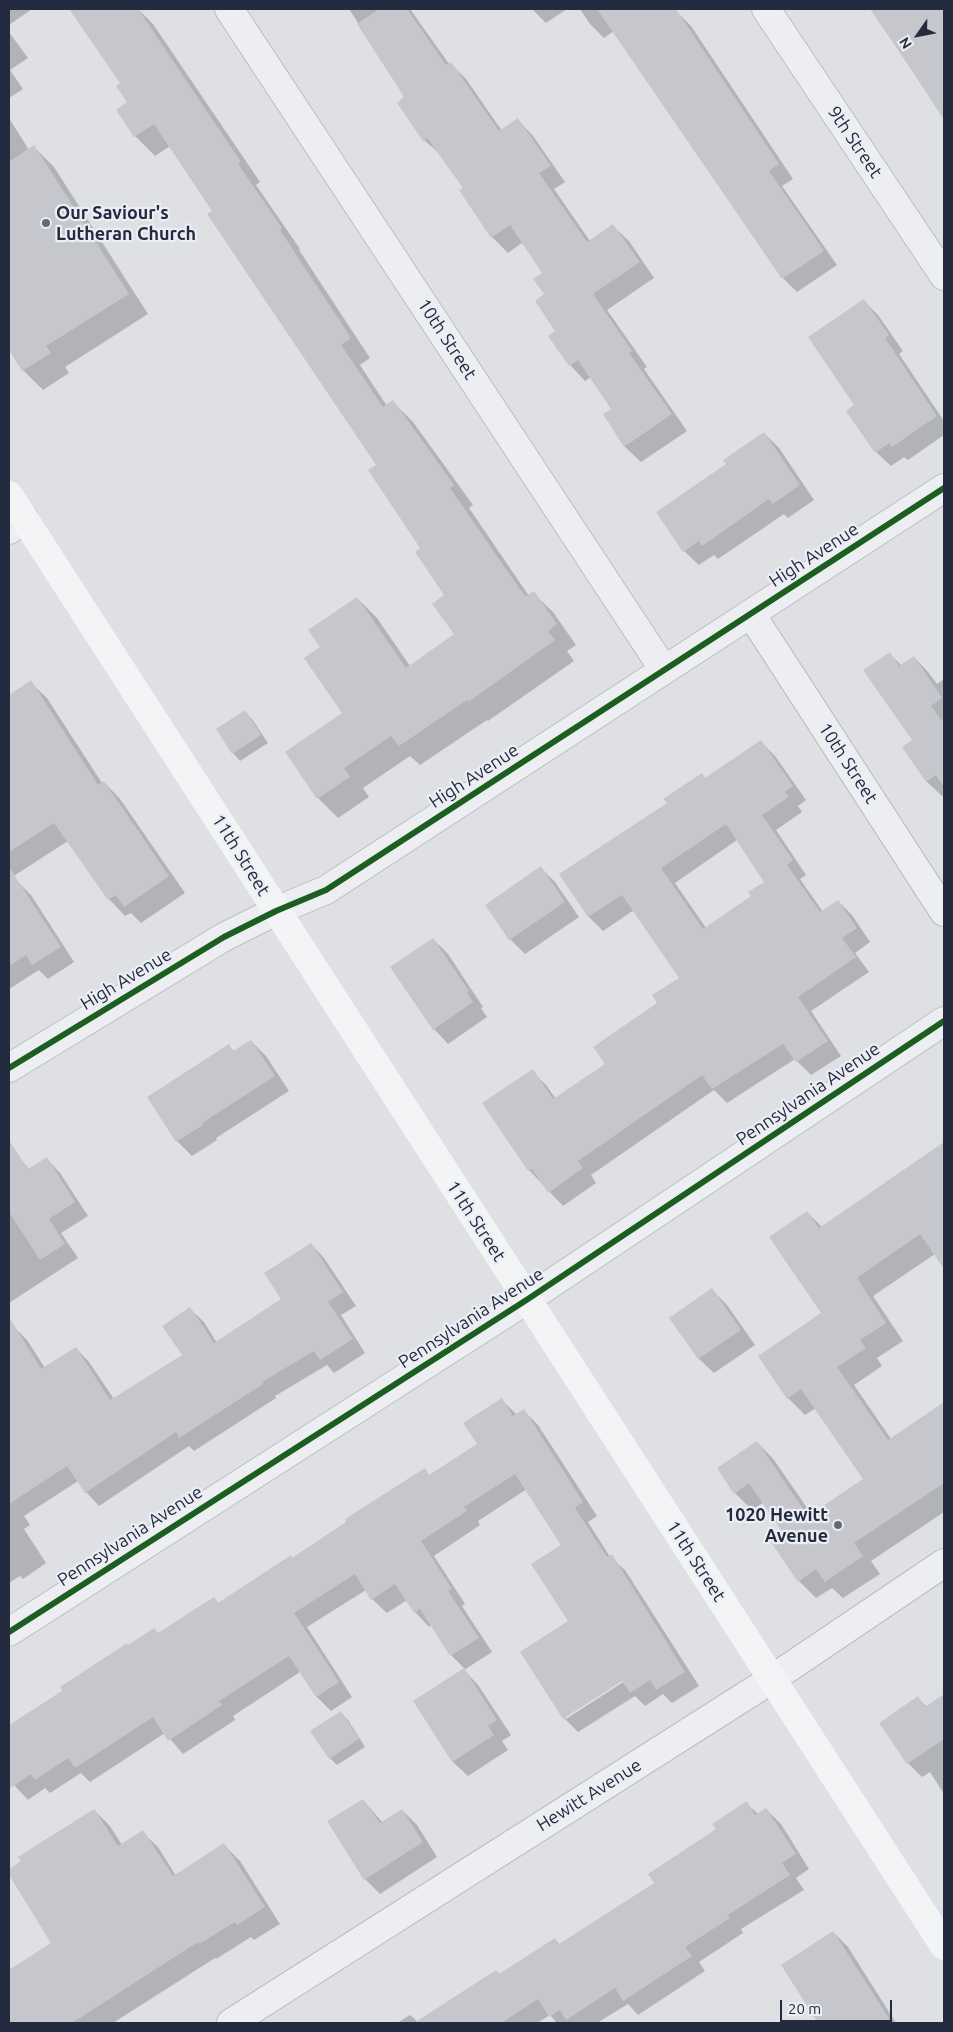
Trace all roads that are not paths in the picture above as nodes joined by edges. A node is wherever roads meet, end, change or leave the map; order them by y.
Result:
1 (229, 9) edge
2 (766, 9) edge
3 (944, 276) edge
4 (944, 488) edge
5 (9, 495) edge
6 (17, 525) edge
7 (751, 614) junction
8 (664, 670) junction
9 (276, 911) junction
10 (944, 912) edge
11 (944, 1021) edge
12 (9, 1068) edge
13 (528, 1299) junction
14 (944, 1563) edge
15 (9, 1632) edge
16 (772, 1679) junction
17 (944, 1946) edge
18 (231, 2023) edge

1 - 8 street, 10th Street
2 - 3 street, 9th Street
4 - 7 street, High Avenue
5 - 6 main road, 11th Street
6 - 9 main road, 11th Street
7 - 8 street, High Avenue
7 - 10 street, 10th Street
8 - 9 street, High Avenue
9 - 12 street, High Avenue
9 - 13 main road, 11th Street
11 - 13 street, Pennsylvania Avenue
13 - 15 street, Pennsylvania Avenue
13 - 16 main road, 11th Street
14 - 16 street, Hewitt Avenue
16 - 17 main road, 11th Street
16 - 18 street, Hewitt Avenue

